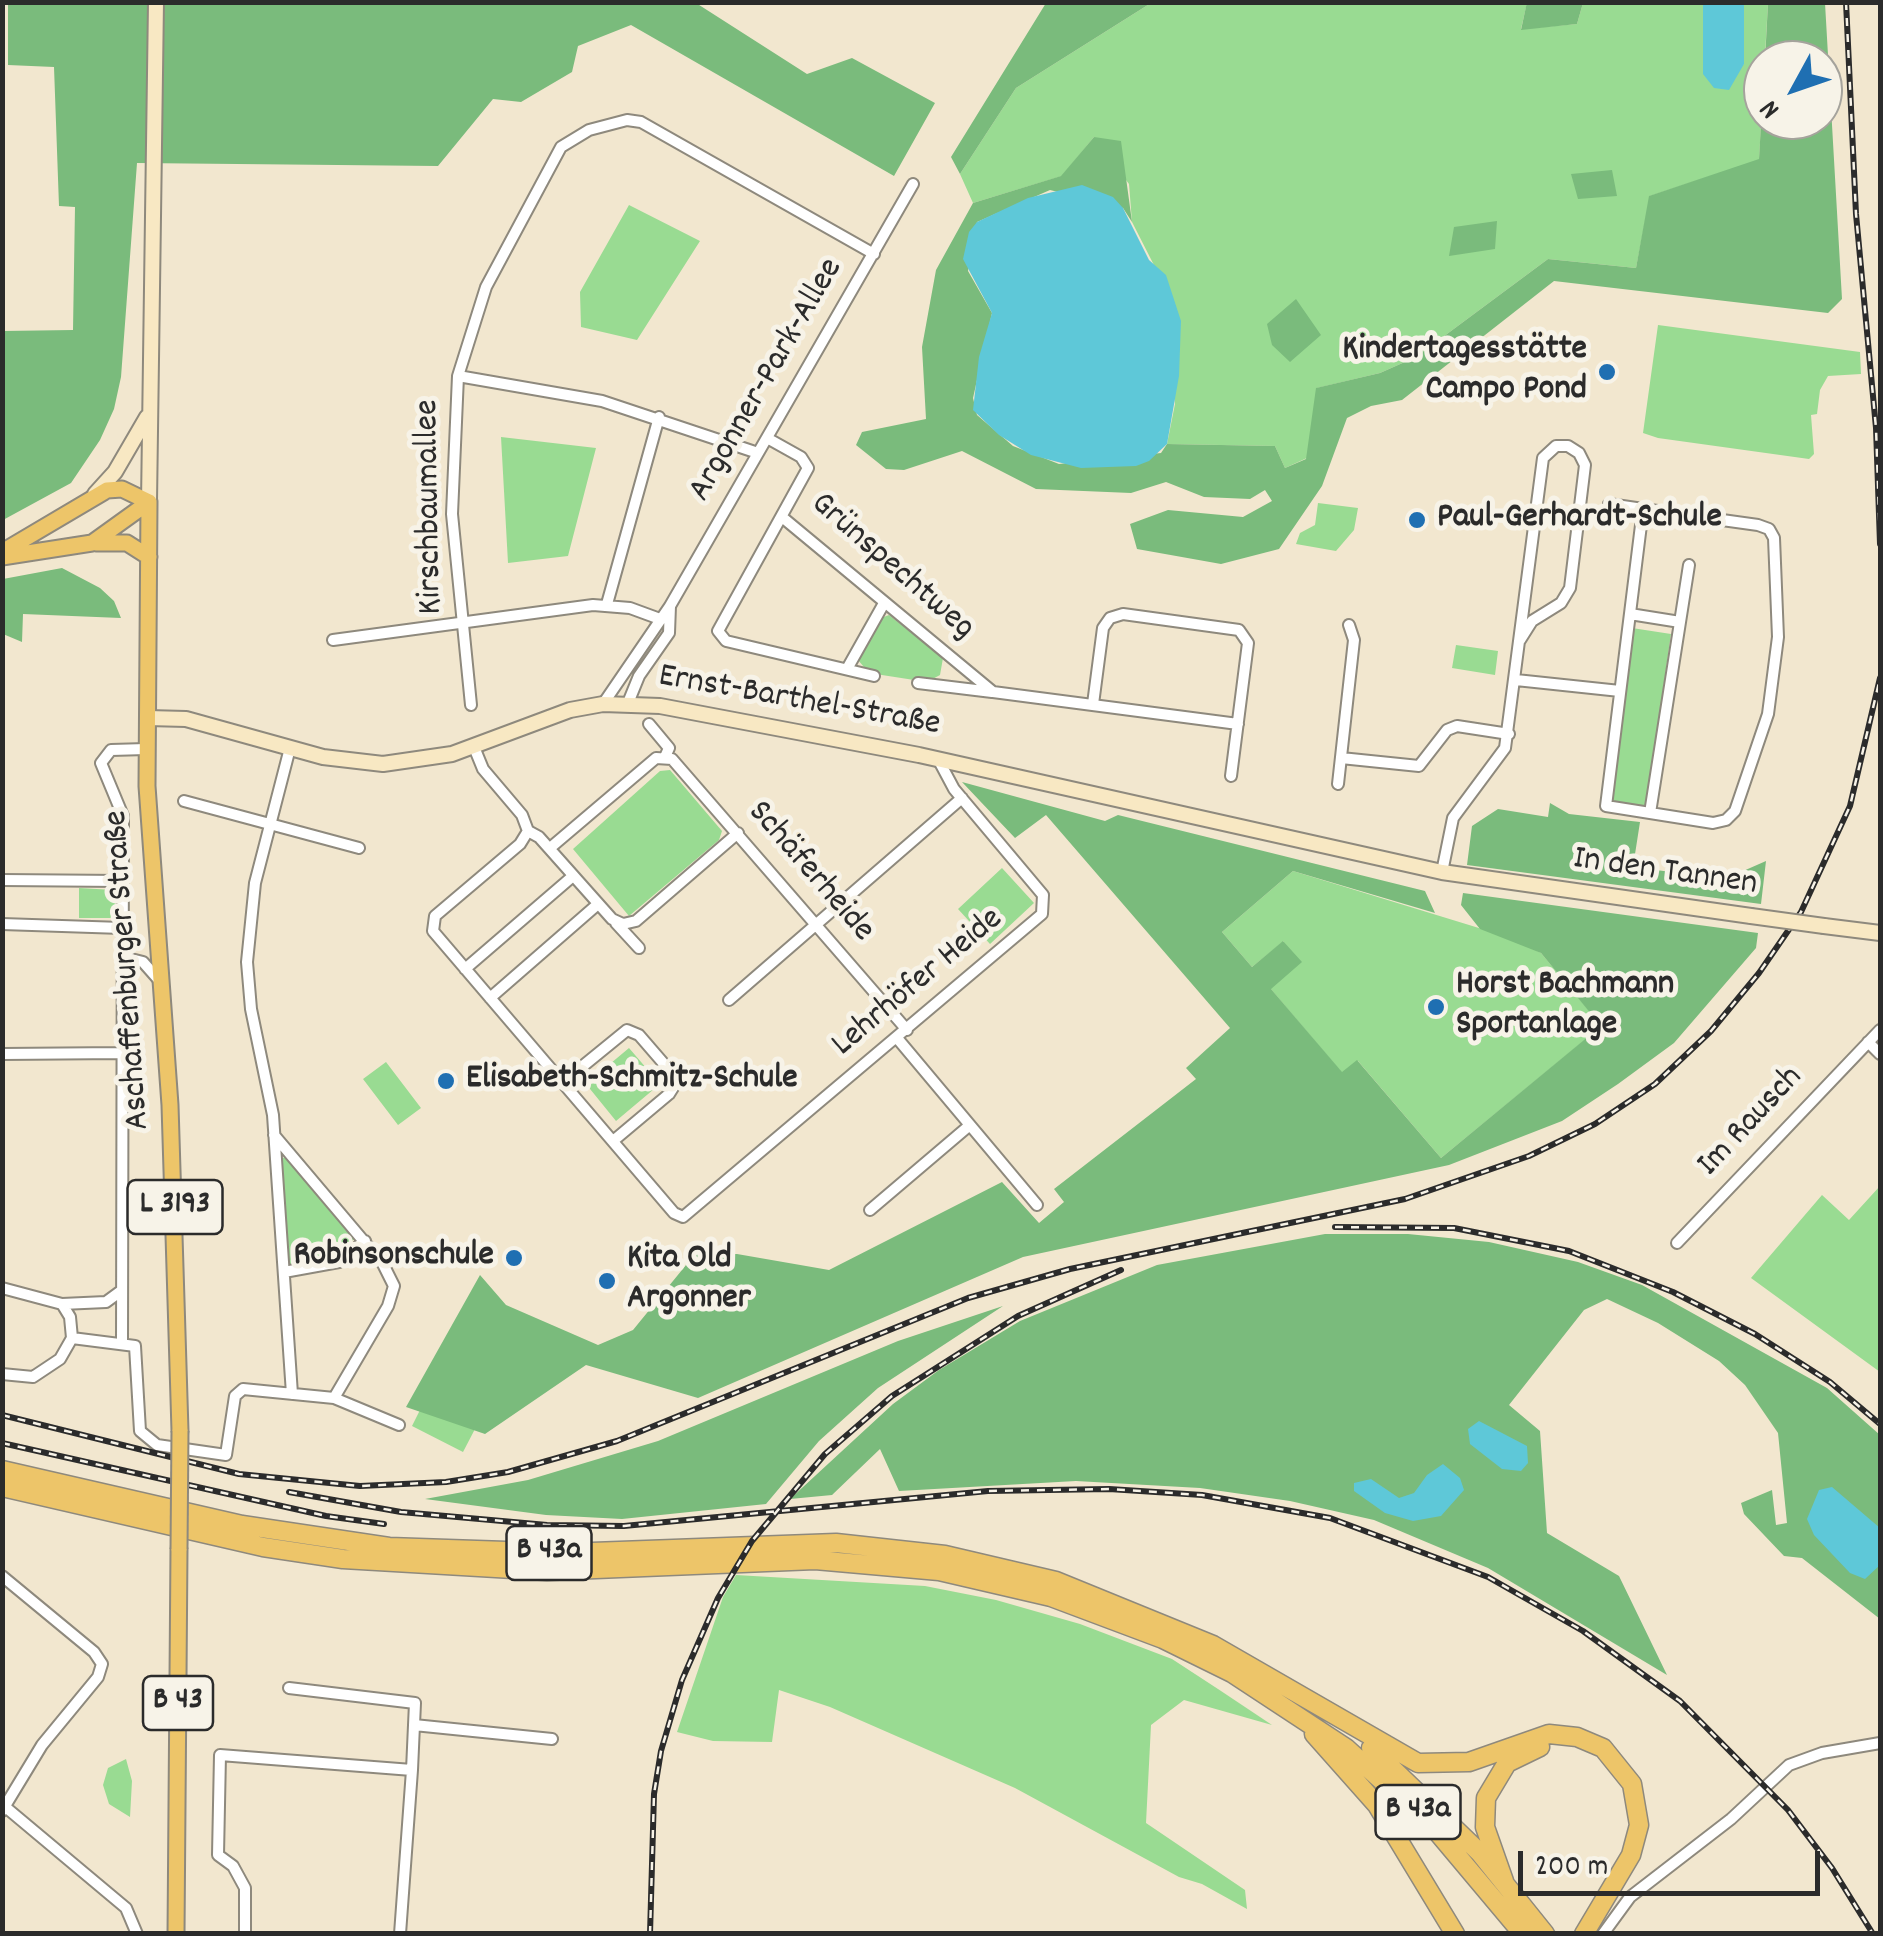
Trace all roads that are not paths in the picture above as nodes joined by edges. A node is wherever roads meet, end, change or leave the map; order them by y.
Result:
1 (156, 2) edge
2 (913, 184) dead end
3 (874, 254) junction
4 (458, 376) junction
5 (150, 412) junction
6 (659, 417) junction
7 (766, 438) junction
8 (758, 453) junction
9 (93, 497) junction
10 (149, 502) junction
11 (1609, 504) dead end
12 (1643, 509) junction
13 (782, 516) junction
14 (92, 543) junction
15 (2, 554) edge
16 (149, 556) junction
17 (1689, 564) dead end
18 (1522, 592) junction
19 (607, 604) junction
20 (882, 604) junction
21 (670, 606) junction
22 (1546, 611) junction
23 (1630, 614) junction
24 (660, 619) junction
25 (1680, 622) junction
26 (461, 623) junction
27 (1349, 626) dead end
28 (333, 640) dead end
29 (1520, 640) junction
30 (847, 668) junction
31 (874, 676) dead end
32 (1516, 680) junction
33 (918, 683) dead end
34 (993, 692) junction
35 (1620, 692) junction
36 (628, 703) junction
37 (472, 704) dead end
38 (603, 704) junction
39 (1092, 704) junction
40 (148, 718) junction
41 (648, 724) dead end
42 (1238, 724) junction
43 (1509, 734) junction
44 (474, 747) junction
45 (290, 748) junction
46 (146, 749) junction
47 (666, 756) junction
48 (1341, 758) junction
49 (938, 759) junction
50 (1231, 776) dead end
51 (1338, 784) dead end
52 (962, 798) junction
53 (184, 801) dead end
54 (1650, 813) junction
55 (271, 823) junction
56 (528, 831) junction
57 (738, 833) junction
58 (359, 848) dead end
59 (550, 848) junction
60 (1442, 872) junction
61 (574, 876) junction
62 (2, 880) edge
63 (122, 881) junction
64 (598, 904) junction
65 (612, 918) junction
66 (2, 924) edge
67 (816, 924) junction
68 (122, 928) junction
69 (1880, 933) edge
70 (639, 948) dead end
71 (123, 957) junction
72 (465, 969) junction
73 (160, 984) junction
74 (490, 998) junction
75 (729, 1000) dead end
76 (907, 1030) junction
77 (1880, 1030) edge
78 (897, 1038) junction
79 (1868, 1042) junction
80 (123, 1053) junction
81 (2, 1054) edge
82 (1880, 1054) edge
83 (562, 1083) junction
84 (970, 1125) junction
85 (274, 1134) junction
86 (613, 1141) junction
87 (1037, 1205) dead end
88 (870, 1210) dead end
89 (365, 1241) junction
90 (1677, 1243) dead end
91 (284, 1272) junction
92 (2, 1288) edge
93 (122, 1290) junction
94 (62, 1304) junction
95 (72, 1338) junction
96 (122, 1342) junction
97 (2, 1374) edge
98 (292, 1394) junction
99 (334, 1398) junction
100 (399, 1425) dead end
101 (180, 1431) joint
102 (2, 1470) edge
103 (2, 1486) edge
104 (2, 1576) edge
105 (289, 1688) dead end
106 (1294, 1711) junction
107 (1323, 1711) junction
108 (414, 1726) junction
109 (552, 1740) dead end
110 (1880, 1743) edge
111 (412, 1770) junction
112 (4, 1807) edge
113 (1504, 1881) junction
114 (1614, 1886) junction
115 (1545, 1933) edge
116 (137, 1934) edge
117 (176, 1934) edge
118 (245, 1934) edge
119 (400, 1934) edge
120 (1455, 1934) edge
121 (1523, 1934) edge
122 (1584, 1934) edge
123 (1603, 1934) edge

1 - 5 street, Aschaffenburger Straße
2 - 3 street, Argonner-Park-Allee
3 - 4 street, Kirschbaumallee
3 - 7 street, Argonner-Park-Allee
4 - 6 street
4 - 26 street, Kirschbaumallee
5 - 9 street
5 - 10 street, Aschaffenburger Straße
6 - 8 street
6 - 19 street
7 - 8 street, Argonner-Park-Allee
7 - 13 street, Grünspechtweg
8 - 21 street, Argonner-Park-Allee
9 - 10 main road
9 - 15 main road
10 - 14 main road
10 - 16 main road, Aschaffenburger Straße
11 - 12 street
12 - 23 street
12 - 54 street
13 - 20 street, Grünspechtweg
13 - 30 street
14 - 15 main road
14 - 16 main road
16 - 40 main road, Aschaffenburger Straße
17 - 25 street
18 - 22 street
18 - 22 street
18 - 29 street
19 - 24 street
19 - 26 street
20 - 30 street
20 - 34 street, Grünspechtweg
21 - 24 street, Argonner-Park-Allee
21 - 36 street, Argonner-Park-Allee
22 - 29 street
23 - 25 street
23 - 35 street
24 - 38 street, Argonner-Park-Allee
25 - 54 street
26 - 28 street
26 - 37 street, Kirschbaumallee
27 - 48 street
29 - 32 street
30 - 31 street
32 - 35 street
32 - 43 street
33 - 34 street, Grünspechtweg
34 - 39 street, Grünspechtweg
35 - 54 street
36 - 38 street, Ernst-Barthel-Straße
36 - 49 street, Ernst-Barthel-Straße
38 - 44 street, Ernst-Barthel-Straße
39 - 42 street, Grünspechtweg
39 - 42 street
40 - 45 street, Ernst-Barthel-Straße
40 - 46 main road, Aschaffenburger Straße
41 - 47 street, Schäferheide
42 - 50 street
43 - 48 street
43 - 60 street
44 - 45 street, Ernst-Barthel-Straße
44 - 56 street
45 - 55 street
46 - 63 street
46 - 73 main road, Aschaffenburger Straße
47 - 57 street, Schäferheide
47 - 59 street
48 - 51 street
49 - 52 street, Lehrhöfer Heide
49 - 60 street, Ernst-Barthel-Straße
52 - 67 street
52 - 76 street, Lehrhöfer Heide
53 - 55 street
55 - 58 street
55 - 85 street
56 - 59 street
56 - 72 street
57 - 65 street
57 - 67 street, Schäferheide
59 - 61 street
60 - 69 street, In den Tannen, bridge
61 - 64 street
61 - 72 street
62 - 63 street
63 - 68 street
64 - 65 street
64 - 74 street
65 - 70 street
66 - 68 street
67 - 75 street
67 - 76 street, Schäferheide
68 - 71 street
71 - 73 street
71 - 80 street
72 - 74 street
73 - 101 main road, Aschaffenburger Straße / L 3193
74 - 83 street
76 - 78 street, Lehrhöfer Heide
77 - 79 street, Im Rausch
78 - 84 street
78 - 86 street, Lehrhöfer Heide
79 - 82 street
79 - 90 street, Im Rausch
80 - 81 street
80 - 93 street
83 - 86 street
83 - 86 street
84 - 87 street
84 - 88 street
85 - 89 street
85 - 91 street
89 - 91 street
89 - 99 street
91 - 98 street
92 - 94 street
93 - 94 street
93 - 96 street
94 - 95 street
95 - 96 street
95 - 97 street
96 - 98 street
98 - 99 street
99 - 100 street
101 - 117 main road, Aschaffenburger Straße / B 43, bridge
102 - 107 highway, B 43a
103 - 106 highway, B 43a
104 - 112 street
105 - 108 street
106 - 120 highway
106 - 121 highway, B 43a
107 - 113 highway, B 43a
107 - 114 highway
108 - 109 street
108 - 111 street
110 - 123 street
111 - 118 street
111 - 119 street
112 - 116 street
113 - 114 highway
113 - 115 highway, B 43a
114 - 122 highway

